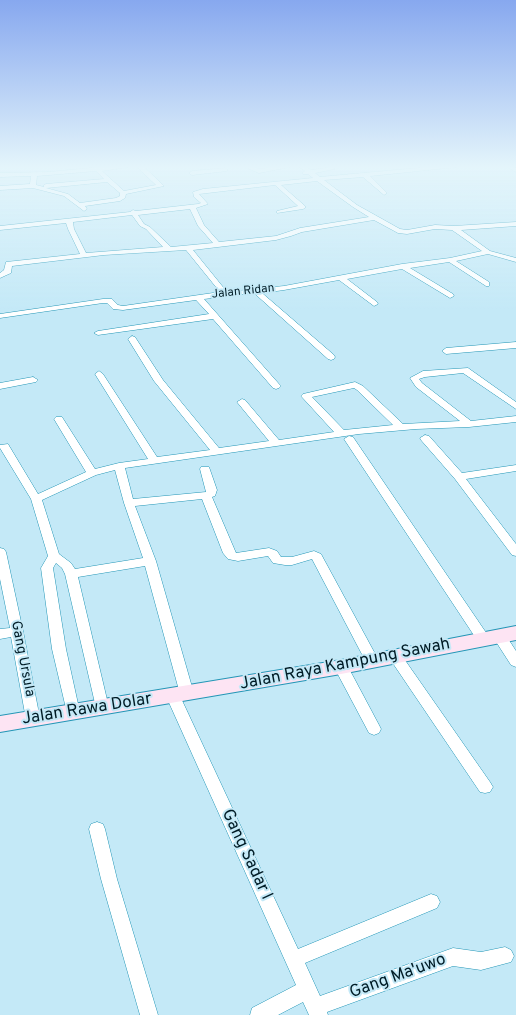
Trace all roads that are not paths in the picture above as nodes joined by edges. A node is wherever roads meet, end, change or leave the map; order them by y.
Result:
1 (88, 213) edge
2 (122, 213) edge
3 (134, 213) edge
4 (195, 213) edge
5 (367, 213) edge
6 (91, 217) junction
7 (375, 218) junction
8 (69, 220) junction
9 (516, 224) edge
10 (0, 228) edge
11 (454, 228) junction
12 (217, 244) junction
13 (188, 248) junction
14 (169, 249) junction
15 (488, 252) junction
16 (84, 255) junction
17 (450, 260) junction
18 (516, 260) edge
19 (9, 264) junction
20 (0, 265) edge
21 (402, 266) junction
22 (0, 276) edge
23 (341, 278) junction
24 (486, 284) dead end
25 (256, 291) junction
26 (225, 295) junction
27 (450, 296) dead end
28 (198, 297) junction
29 (374, 304) dead end
30 (0, 316) edge
31 (214, 316) junction
32 (98, 333) dead end
33 (132, 339) dead end
34 (516, 345) edge
35 (446, 351) dead end
36 (331, 357) dead end
37 (99, 374) dead end
38 (33, 380) dead end
39 (0, 386) edge
40 (276, 386) dead end
41 (242, 402) dead end
42 (516, 406) edge
43 (59, 419) dead end
44 (516, 419) edge
45 (469, 424) junction
46 (400, 427) junction
47 (345, 437) junction
48 (425, 438) dead end
49 (277, 444) junction
50 (4, 446) dead end
51 (217, 452) junction
52 (154, 460) junction
53 (119, 466) junction
54 (516, 468) edge
55 (205, 469) dead end
56 (92, 473) junction
57 (459, 477) junction
58 (206, 495) junction
59 (36, 499) junction
60 (129, 503) junction
61 (0, 552) edge
62 (516, 552) edge
63 (54, 556) junction
64 (150, 561) junction
65 (71, 574) junction
66 (17, 631) junction
67 (0, 634) edge
68 (500, 637) edge
69 (395, 656) junction
70 (372, 661) junction
71 (516, 662) edge
72 (341, 667) junction
73 (180, 695) junction
74 (102, 708) junction
75 (73, 713) junction
76 (33, 719) junction
77 (0, 724) edge
78 (374, 729) dead end
79 (485, 788) dead end
80 (97, 829) dead end
81 (431, 902) dead end
82 (505, 956) dead end
83 (294, 959) junction
84 (308, 989) junction
85 (317, 1011) edge
86 (149, 1015) edge
87 (259, 1015) edge

1 - 6 street
2 - 6 street
3 - 14 street
4 - 12 street
5 - 7 street
6 - 8 street
7 - 11 street
7 - 12 street
8 - 10 street
8 - 16 street
9 - 11 street
11 - 15 street
12 - 13 street
13 - 14 street
13 - 26 street
14 - 16 street
15 - 17 street, Jalan Ridan
15 - 18 street
16 - 19 street
17 - 21 street, Jalan Ridan
17 - 24 street
19 - 20 street
19 - 22 street
21 - 23 street, Jalan Ridan
21 - 27 street
23 - 25 street, Jalan Ridan
23 - 29 street
25 - 26 street, Jalan Ridan
25 - 36 street
26 - 28 street, Jalan Ridan
28 - 30 street, Jalan Ridan
28 - 31 street
31 - 32 street
31 - 40 street
33 - 51 street
34 - 35 street
37 - 52 street
38 - 39 street
41 - 49 street
42 - 45 street
43 - 56 street
44 - 45 street
45 - 46 street
46 - 47 street
46 - 47 street
47 - 49 street
47 - 68 street
48 - 57 street
49 - 51 street
50 - 59 street
51 - 52 street
52 - 53 street
53 - 56 street
53 - 60 street, Gang Sadar I
54 - 57 street
55 - 58 street
56 - 59 street
57 - 62 street
58 - 60 street
58 - 70 street
59 - 63 street
60 - 64 street, Gang Sadar I
61 - 66 street, Gang Ursula
63 - 65 street
63 - 75 street
64 - 65 street
64 - 73 street, Gang Sadar I
65 - 74 street
66 - 67 street
66 - 76 street, Gang Ursula
68 - 69 street, Jalan Raya Kampung Sawah
68 - 71 street
69 - 70 street, Jalan Raya Kampung Sawah
69 - 79 street
70 - 72 street, Jalan Raya Kampung Sawah
72 - 73 street, Jalan Raya Kampung Sawah
72 - 78 street
73 - 74 street, Jalan Rawa Dolar
73 - 83 street, Gang Sadar I
74 - 75 street, Jalan Rawa Dolar
75 - 76 street, Jalan Rawa Dolar
76 - 77 street, Jalan Rawa Dolar
80 - 86 street
81 - 83 street
82 - 85 street, Gang Ma'uwo
83 - 84 street, Gang Sadar I
84 - 85 street, Gang Sadar I
84 - 87 street

